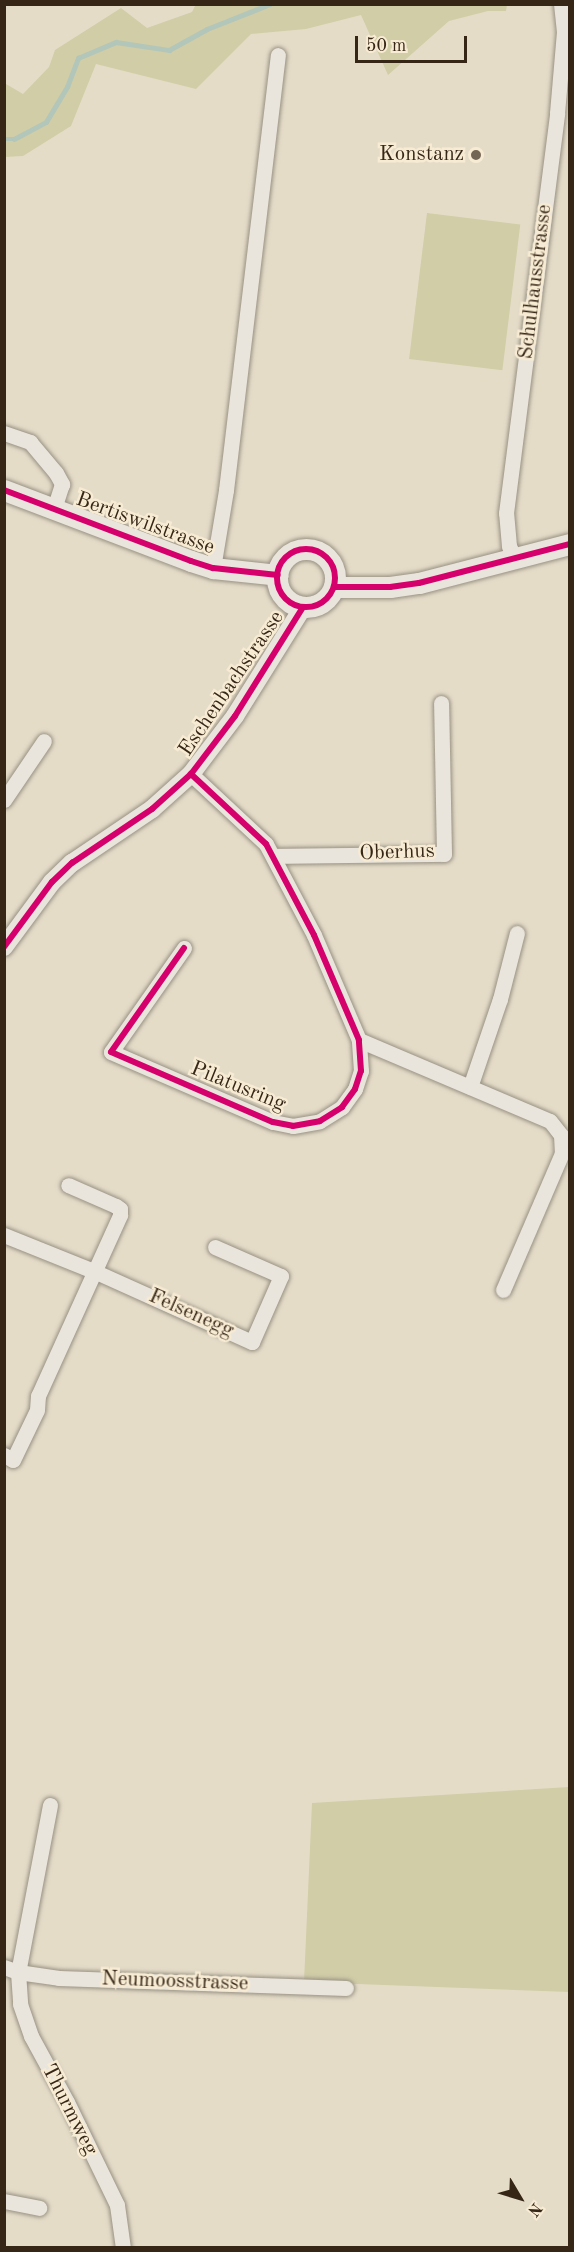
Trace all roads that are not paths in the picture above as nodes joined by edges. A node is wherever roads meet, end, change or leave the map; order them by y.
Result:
1 (561, 4) edge
2 (278, 55) dead end
3 (4, 433) edge
4 (4, 490) edge
5 (54, 509) junction
6 (570, 544) edge
7 (515, 558) junction
8 (213, 568) junction
9 (278, 575) junction
10 (334, 587) junction
11 (303, 607) junction
12 (441, 703) dead end
13 (44, 741) dead end
14 (191, 774) junction
15 (4, 800) edge
16 (274, 856) junction
17 (517, 933) dead end
18 (4, 948) edge
19 (184, 948) dead end
20 (359, 1040) junction
21 (470, 1087) junction
22 (69, 1185) dead end
23 (4, 1235) edge
24 (214, 1247) dead end
25 (96, 1272) junction
26 (503, 1290) dead end
27 (4, 1455) edge
28 (50, 1805) dead end
29 (11, 1970) edge
30 (346, 1988) dead end
31 (4, 2202) edge
32 (39, 2208) dead end
33 (123, 2247) edge

1 - 7 street, Schulhausstrasse
2 - 8 street
3 - 5 street
4 - 5 main road, Bertiswilstrasse
5 - 8 main road, Bertiswilstrasse
6 - 7 main road
7 - 10 main road
8 - 9 main road, Bertiswilstrasse
9 - 10 main road
9 - 11 main road
10 - 11 main road
11 - 14 street, Eschenbachstrasse
12 - 16 street, Oberhus
13 - 15 street
14 - 16 street, Pilatusring
14 - 18 street, Eschenbachstrasse
16 - 20 street, Pilatusring
17 - 21 street
19 - 20 street, Pilatusring
20 - 21 street
21 - 26 street
22 - 25 street
23 - 25 street, Felsenegg
24 - 25 street, Felsenegg
25 - 27 street
28 - 29 street, Thurmweg
29 - 30 street, Neumoosstrasse
29 - 33 street, Thurmweg
31 - 32 street

